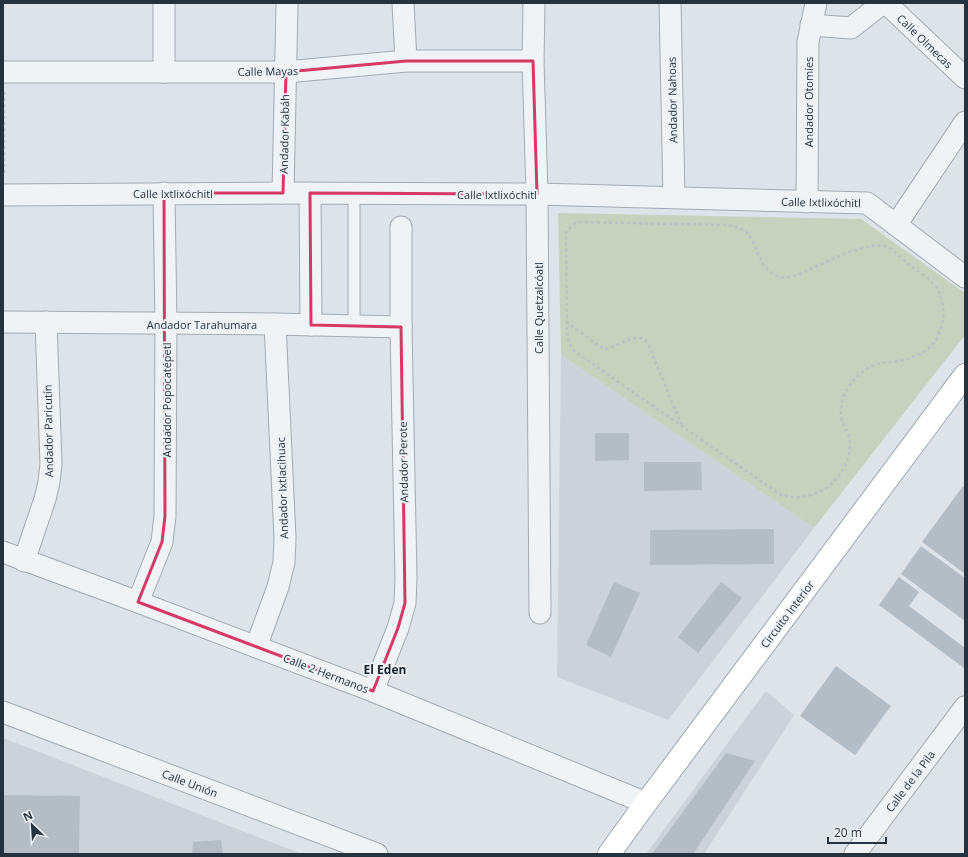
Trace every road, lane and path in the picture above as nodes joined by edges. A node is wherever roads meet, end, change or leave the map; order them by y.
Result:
1 (164, 3) edge
2 (287, 3) edge
3 (403, 3) edge
4 (534, 3) edge
5 (670, 3) edge
6 (816, 3) edge
7 (885, 3) edge
8 (811, 25) junction
9 (406, 61) junction
10 (533, 61) junction
11 (3, 72) edge
12 (164, 72) junction
13 (286, 72) junction
14 (965, 78) edge
15 (965, 122) edge
16 (164, 193) junction
17 (283, 193) junction
18 (310, 193) junction
19 (354, 193) junction
20 (537, 194) junction
21 (4, 195) edge
22 (674, 197) junction
23 (807, 202) junction
24 (896, 225) junction
25 (401, 227) dead end
26 (965, 277) edge
27 (3, 322) edge
28 (46, 322) junction
29 (566, 322) junction
30 (166, 324) junction
31 (275, 324) junction
32 (311, 325) junction
33 (354, 326) junction
34 (401, 327) junction
35 (965, 375) edge
36 (683, 427) junction
37 (3, 552) edge
38 (24, 561) junction
39 (138, 602) junction
40 (540, 613) dead end
41 (256, 647) junction
42 (373, 691) junction
43 (965, 708) edge
44 (3, 712) edge
45 (646, 803) junction
46 (377, 854) edge
47 (609, 854) edge
48 (856, 854) edge

1 - 12 street
2 - 13 street, Andador Kabáh
3 - 9 street
4 - 10 street, Calle Quetzalcóatl
5 - 22 street, Andador Nahoas
6 - 8 street, Andador Otomíes
7 - 8 street
7 - 14 street, Calle Olmecas
8 - 23 street, Andador Otomíes
9 - 10 street, Calle Mayas
9 - 13 street, Calle Mayas
10 - 20 street, Calle Quetzalcóatl
11 - 12 street, Calle Mayas
11 - 21 path
12 - 13 street, Calle Mayas
13 - 17 street, Andador Kabáh
15 - 24 street
16 - 17 street, Calle Ixtlixóchitl
16 - 21 street, Calle Ixtlixóchitl
16 - 30 street, Andador Popocatépetl
17 - 18 street, Calle Ixtlixóchitl
18 - 19 street, Calle Ixtlixóchitl
18 - 32 street
19 - 20 street, Calle Ixtlixóchitl
19 - 33 lane
20 - 22 street, Calle Ixtlixóchitl
20 - 40 street, Calle Quetzalcóatl
22 - 23 street, Calle Ixtlixóchitl
23 - 24 street, Calle Ixtlixóchitl
24 - 26 street, Calle Ixtlixóchitl
25 - 34 street, Andador Perote
27 - 28 street, Andador Tarahumara
28 - 30 street, Andador Tarahumara
28 - 38 street, Andador Paricutín
29 - 36 path
29 - 36 path
29 - 36 path
30 - 31 street, Andador Tarahumara
30 - 39 street, Andador Popocatépetl
31 - 32 street, Andador Tarahumara
31 - 41 street, Andador Ixtlacihuac
32 - 33 street, Andador Tarahumara
33 - 34 street, Andador Tarahumara
34 - 42 street, Andador Perote
35 - 45 main road, Circuito Interior
37 - 38 street, Calle 2 Hermanos
38 - 39 street, Calle 2 Hermanos
39 - 41 street, Calle 2 Hermanos
41 - 42 street, Calle 2 Hermanos
42 - 45 street, Calle 2 Hermanos
43 - 48 street, Calle de la Pila
44 - 46 street, Calle Unión
45 - 47 main road, Circuito Interior

